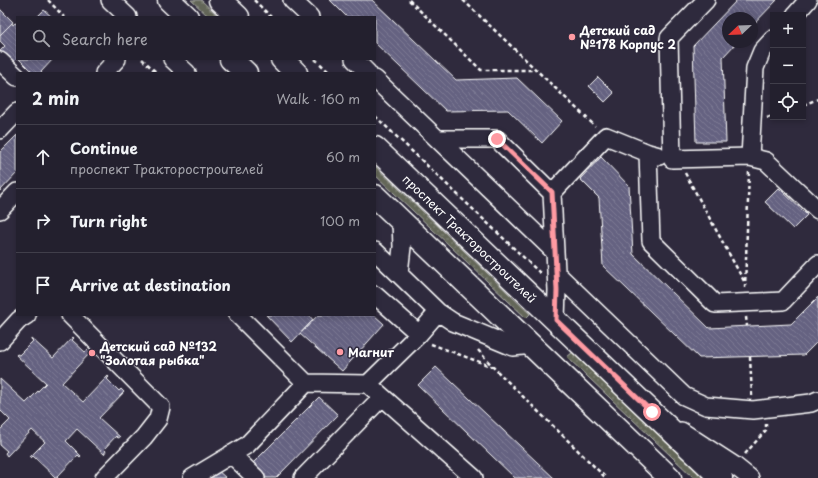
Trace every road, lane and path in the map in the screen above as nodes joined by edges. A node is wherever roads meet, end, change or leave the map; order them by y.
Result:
1 (48, 0) edge
2 (110, 0) edge
3 (169, 0) edge
4 (220, 0) edge
5 (254, 0) edge
6 (292, 0) edge
7 (409, 0) edge
8 (463, 0) edge
9 (706, 0) edge
10 (808, 0) edge
11 (798, 12) edge
12 (63, 16) edge
13 (127, 16) edge
14 (186, 16) edge
15 (237, 16) edge
16 (270, 16) edge
17 (309, 16) edge
18 (770, 42) edge
19 (116, 60) edge
20 (143, 60) edge
21 (173, 60) edge
22 (232, 60) edge
23 (283, 60) edge
24 (316, 60) edge
25 (355, 60) edge
26 (0, 61) edge
27 (537, 70) junction
28 (105, 72) edge
29 (156, 72) edge
30 (186, 72) edge
31 (245, 72) edge
32 (295, 72) edge
33 (329, 72) edge
34 (367, 72) edge
35 (16, 76) edge
36 (376, 80) edge
37 (818, 99) edge
38 (806, 104) edge
39 (16, 113) edge
40 (376, 117) edge
41 (0, 130) edge
42 (606, 136) junction
43 (438, 139) junction
44 (376, 149) edge
45 (648, 153) junction
46 (750, 157) junction
47 (675, 159) junction
48 (552, 192) junction
49 (16, 193) edge
50 (376, 197) edge
51 (0, 210) edge
52 (818, 210) edge
53 (401, 221) junction
54 (376, 252) edge
55 (555, 252) junction
56 (818, 264) edge
57 (399, 273) junction
58 (557, 281) junction
59 (745, 284) junction
60 (376, 295) edge
61 (745, 302) junction
62 (438, 312) junction
63 (25, 316) edge
64 (71, 316) edge
65 (239, 316) edge
66 (556, 320) junction
67 (747, 326) dead end
68 (419, 334) junction
69 (0, 341) edge
70 (473, 345) dead end
71 (532, 345) junction
72 (750, 357) dead end
73 (494, 368) junction
74 (306, 383) junction
75 (368, 384) junction
76 (382, 397) junction
77 (818, 400) edge
78 (759, 410) junction
79 (652, 412) junction
80 (231, 454) junction
81 (742, 458) dead end
82 (104, 478) edge
83 (192, 478) edge
84 (256, 478) edge
85 (303, 478) edge
86 (474, 478) edge
87 (606, 478) edge
88 (670, 478) edge
89 (721, 478) edge
90 (750, 478) edge

1 - 12 path
2 - 13 street
3 - 14 main road
4 - 15 main road
5 - 16 path
6 - 17 street
7 - 27 path
8 - 27 path
9 - 47 street
10 - 11 street
18 - 46 street
19 - 28 street
20 - 29 path
21 - 30 street
22 - 31 main road
23 - 32 main road
24 - 33 path
25 - 34 street
26 - 35 street
27 - 42 path
36 - 43 street
37 - 38 path
39 - 41 street
40 - 58 path
42 - 45 street
42 - 48 street
43 - 48 street
43 - 55 street
44 - 66 main road, проспект Тракторостроителей
45 - 47 street
45 - 61 street
46 - 47 street
46 - 52 street
46 - 59 path
47 - 59 path
48 - 55 street
49 - 51 street
50 - 53 main road
53 - 57 street
53 - 71 main road
54 - 57 street
55 - 58 street
56 - 61 street
57 - 62 street
58 - 66 street
58 - 78 street
59 - 61 path
60 - 68 street
61 - 67 path
62 - 68 street
62 - 71 street
63 - 69 street
64 - 82 street
65 - 74 street
66 - 79 main road, проспект Тракторостроителей
68 - 73 path
68 - 75 street
70 - 73 path
71 - 88 main road
72 - 78 path
73 - 87 path
74 - 75 street
74 - 80 street
75 - 76 street
76 - 85 street
76 - 86 street
77 - 78 street
78 - 81 path
79 - 89 main road, проспект Тракторостроителей
79 - 90 street
80 - 83 street
80 - 84 street

